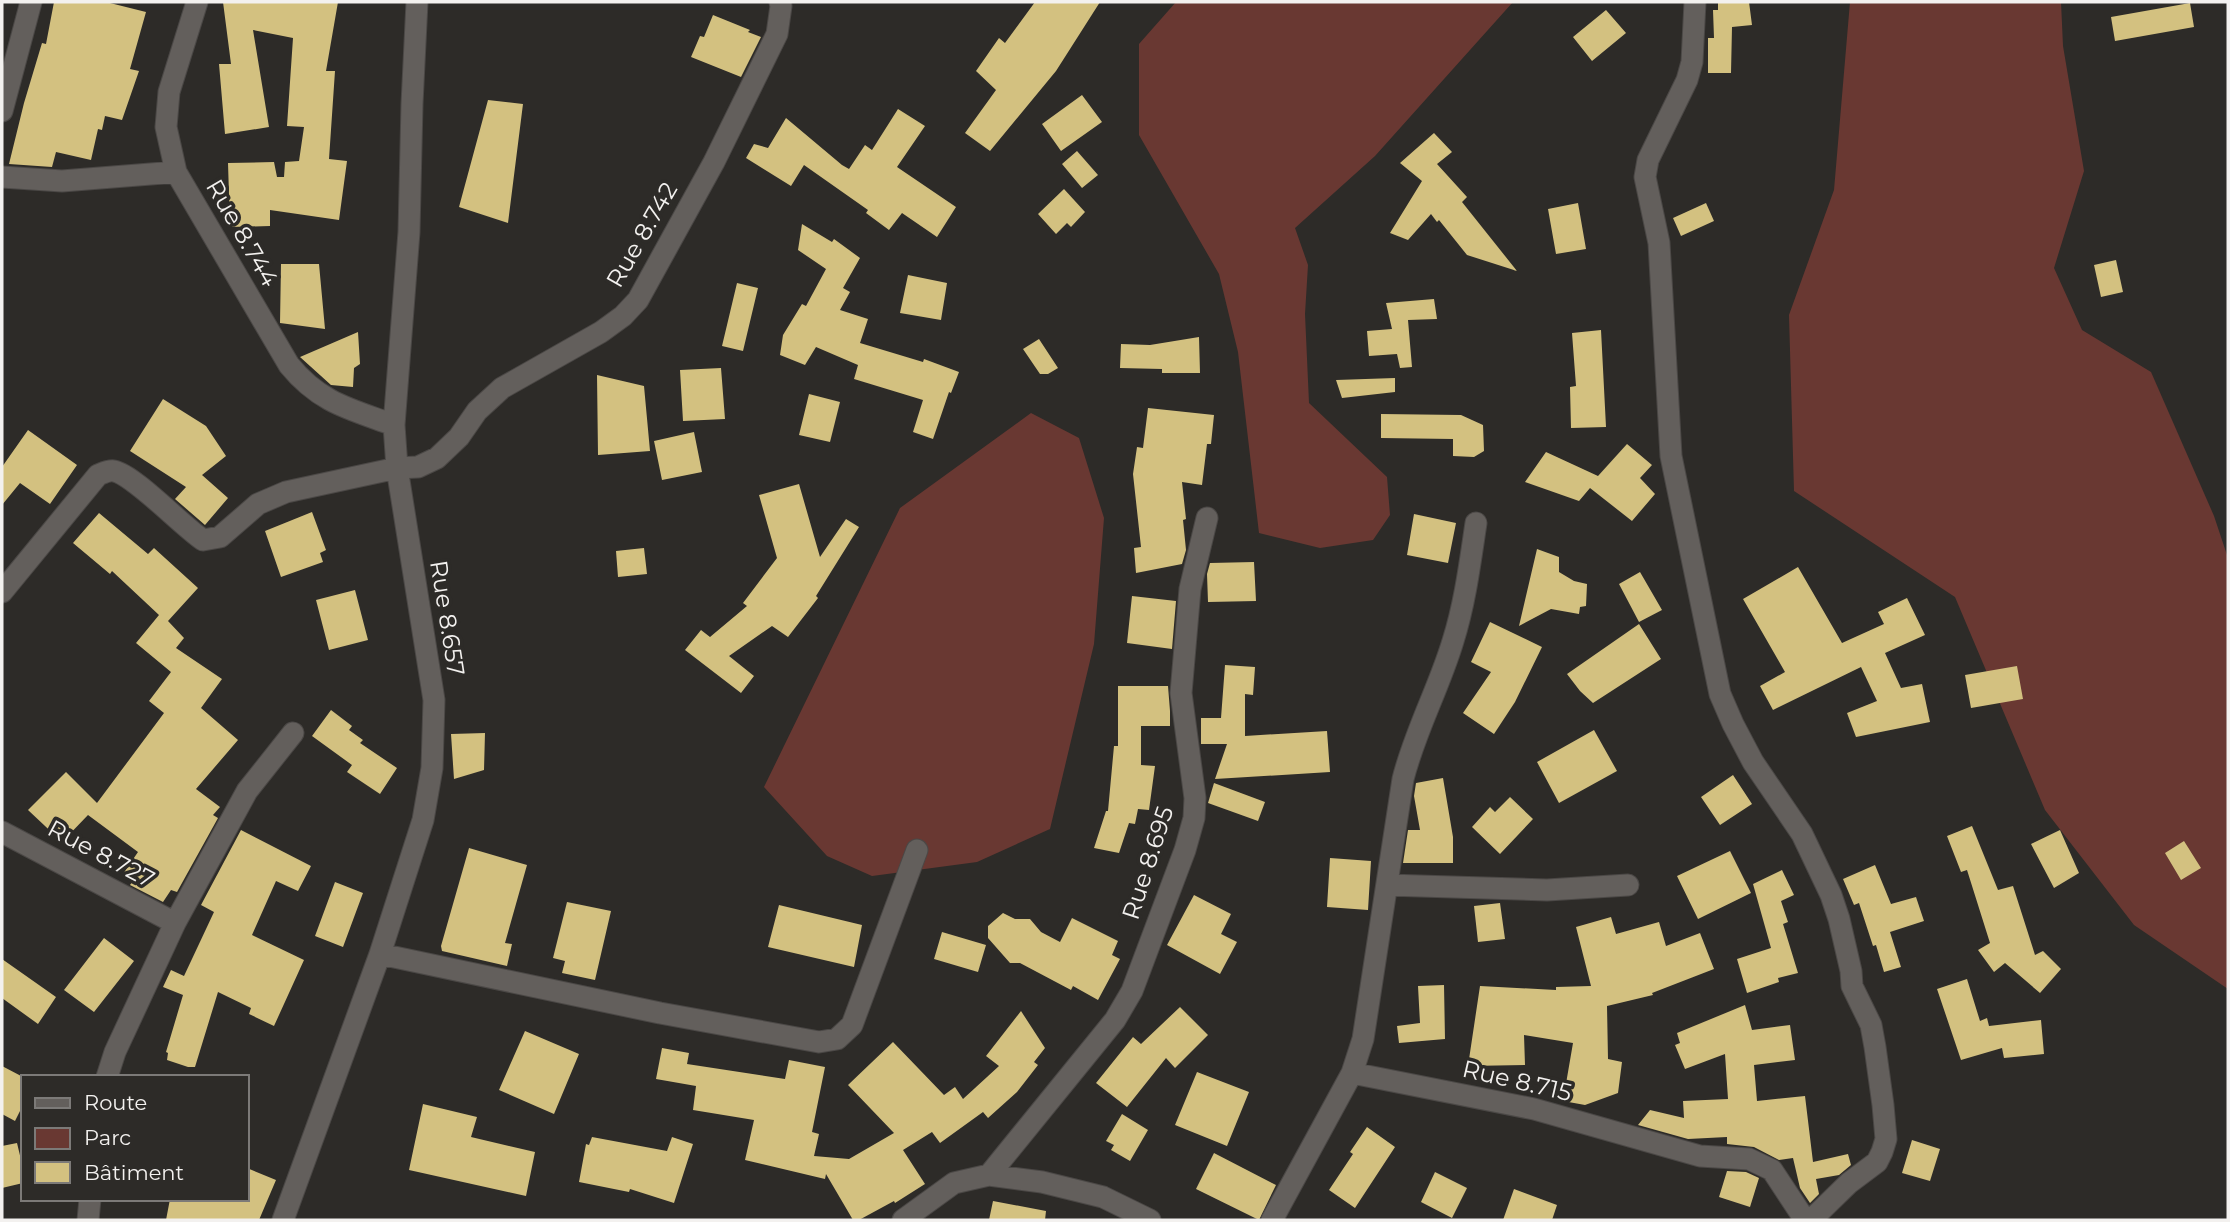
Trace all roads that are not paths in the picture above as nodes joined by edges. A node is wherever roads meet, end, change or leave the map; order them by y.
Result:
1 (31, 2) edge
2 (197, 2) edge
3 (417, 2) edge
4 (780, 2) edge
5 (1695, 2) edge
6 (2, 111) edge
7 (176, 172) junction
8 (2, 177) edge
9 (394, 425) junction
10 (397, 468) junction
11 (1207, 517) dead end
12 (1476, 523) dead end
13 (2, 592) edge
14 (293, 733) dead end
15 (2, 832) edge
16 (917, 850) dead end
17 (1387, 885) junction
18 (1629, 885) dead end
19 (175, 923) junction
20 (380, 954) junction
21 (1352, 1073) junction
22 (108, 1075) edge
23 (989, 1175) junction
24 (90, 1201) edge
25 (88, 1220) edge
26 (283, 1220) edge
27 (903, 1220) edge
28 (1150, 1220) edge
29 (1272, 1220) edge
30 (1804, 1220) edge
31 (1811, 1220) edge

1 - 6 street
2 - 7 street, Rue 8.744
3 - 9 street, Rue 8.657
4 - 10 street, Rue 8.742
5 - 31 street
7 - 8 street
7 - 9 street, Rue 8.744
9 - 10 street, Rue 8.657
10 - 13 street, Rue 8.742
10 - 20 street, Rue 8.657
11 - 23 street, Rue 8.695
12 - 17 street
14 - 19 street
15 - 19 street, Rue 8.727
16 - 20 street
17 - 18 street
17 - 21 street
19 - 22 street
20 - 26 street, Rue 8.657
21 - 29 street
21 - 30 street, Rue 8.715
23 - 27 street
23 - 28 street
24 - 25 street

